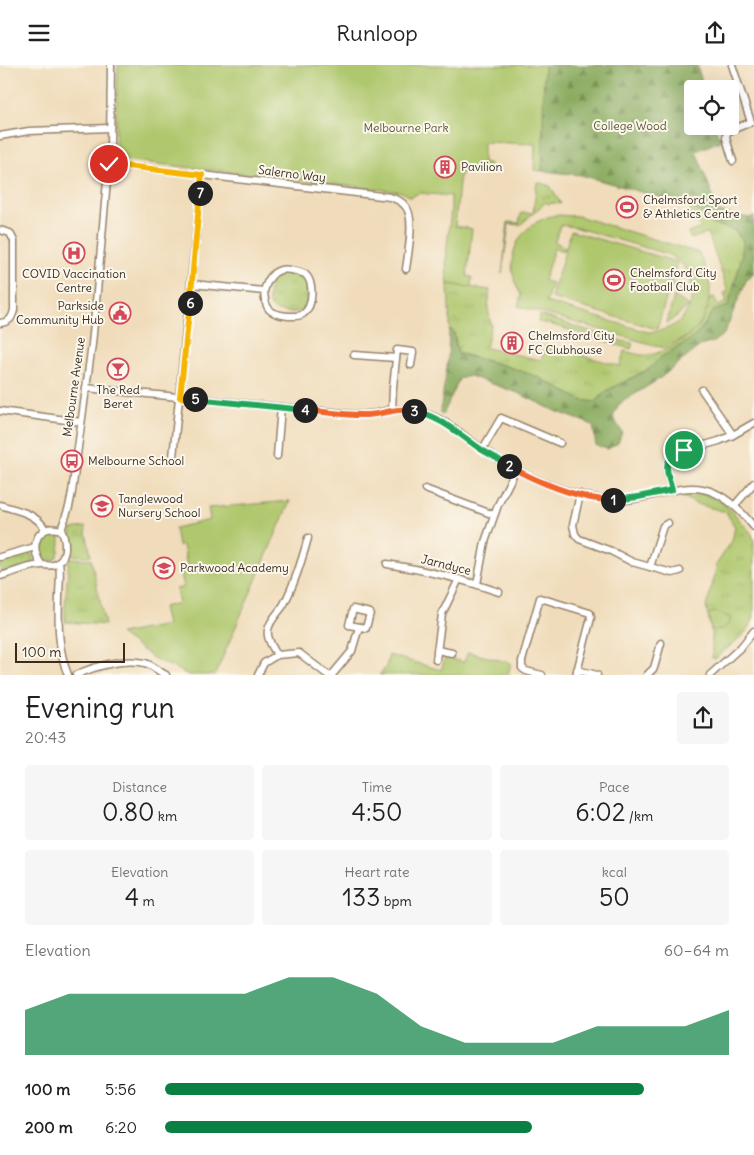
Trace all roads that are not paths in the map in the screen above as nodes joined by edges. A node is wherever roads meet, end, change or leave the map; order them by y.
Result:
1 (111, 65) edge
2 (732, 65) edge
3 (752, 121) edge
4 (110, 128) junction
5 (0, 136) edge
6 (733, 161) dead end
7 (109, 164) junction
8 (202, 175) junction
9 (0, 230) edge
10 (406, 269) dead end
11 (192, 284) junction
12 (264, 291) junction
13 (0, 323) edge
14 (354, 355) dead end
15 (396, 358) junction
16 (412, 365) dead end
17 (86, 388) junction
18 (702, 390) dead end
19 (180, 397) junction
20 (281, 407) junction
21 (392, 410) junction
22 (0, 411) edge
23 (81, 422) junction
24 (754, 423) edge
25 (733, 435) junction
26 (560, 443) dead end
27 (482, 450) junction
28 (277, 456) dead end
29 (173, 457) dead end
30 (516, 469) junction
31 (754, 483) edge
32 (425, 489) dead end
33 (672, 490) junction
34 (580, 494) junction
35 (0, 505) edge
36 (735, 505) junction
37 (494, 515) junction
38 (668, 523) dead end
39 (754, 527) edge
40 (45, 529) junction
41 (61, 530) junction
42 (308, 538) dead end
43 (35, 547) junction
44 (0, 557) edge
45 (59, 562) junction
46 (387, 564) dead end
47 (42, 565) junction
48 (650, 567) junction
49 (680, 571) dead end
50 (0, 577) edge
51 (459, 579) junction
52 (477, 584) junction
53 (499, 592) dead end
54 (359, 627) dead end
55 (754, 631) edge
56 (661, 643) dead end
57 (437, 650) junction
58 (452, 653) dead end
59 (277, 655) junction
60 (436, 660) dead end
61 (576, 673) edge
62 (68, 675) edge
63 (76, 675) edge
64 (166, 675) edge
65 (258, 675) edge
66 (328, 675) edge
67 (332, 675) edge
68 (542, 675) edge
69 (597, 675) edge
70 (647, 675) edge
71 (710, 675) edge

1 - 4 street, Melbourne Avenue
2 - 3 street
3 - 6 street
4 - 5 street
4 - 7 street, Melbourne Avenue
7 - 8 street, Salerno Way
7 - 17 street, Melbourne Avenue
8 - 10 street, Salerno Way
8 - 11 street
9 - 13 street
11 - 12 street
11 - 19 street
12 - 12 street
14 - 15 street
15 - 16 street
15 - 21 street
17 - 19 street
17 - 23 street, Melbourne Avenue
18 - 25 street
19 - 20 street
19 - 29 street
20 - 21 street
20 - 28 street
21 - 27 street
22 - 23 street
23 - 41 street, Melbourne Avenue
24 - 25 street
25 - 33 street
26 - 27 street
27 - 30 street
30 - 34 street
30 - 37 street
31 - 36 street
32 - 37 street
33 - 34 street
33 - 36 street
34 - 48 street
35 - 40 street
36 - 39 street
37 - 52 street
38 - 48 street
40 - 41 street
40 - 43 street
41 - 45 street, Melbourne Avenue
42 - 59 street
43 - 44 street
43 - 47 street
45 - 47 street
45 - 62 street, Melbourne Avenue
46 - 51 street, Jarndyce
47 - 50 street
48 - 49 street
51 - 52 street, Jarndyce
51 - 57 street
52 - 53 street, Jarndyce
54 - 67 street
55 - 71 street
56 - 70 street
57 - 58 street
57 - 60 street
59 - 65 street
59 - 66 street
61 - 68 street
61 - 69 street
63 - 64 street

